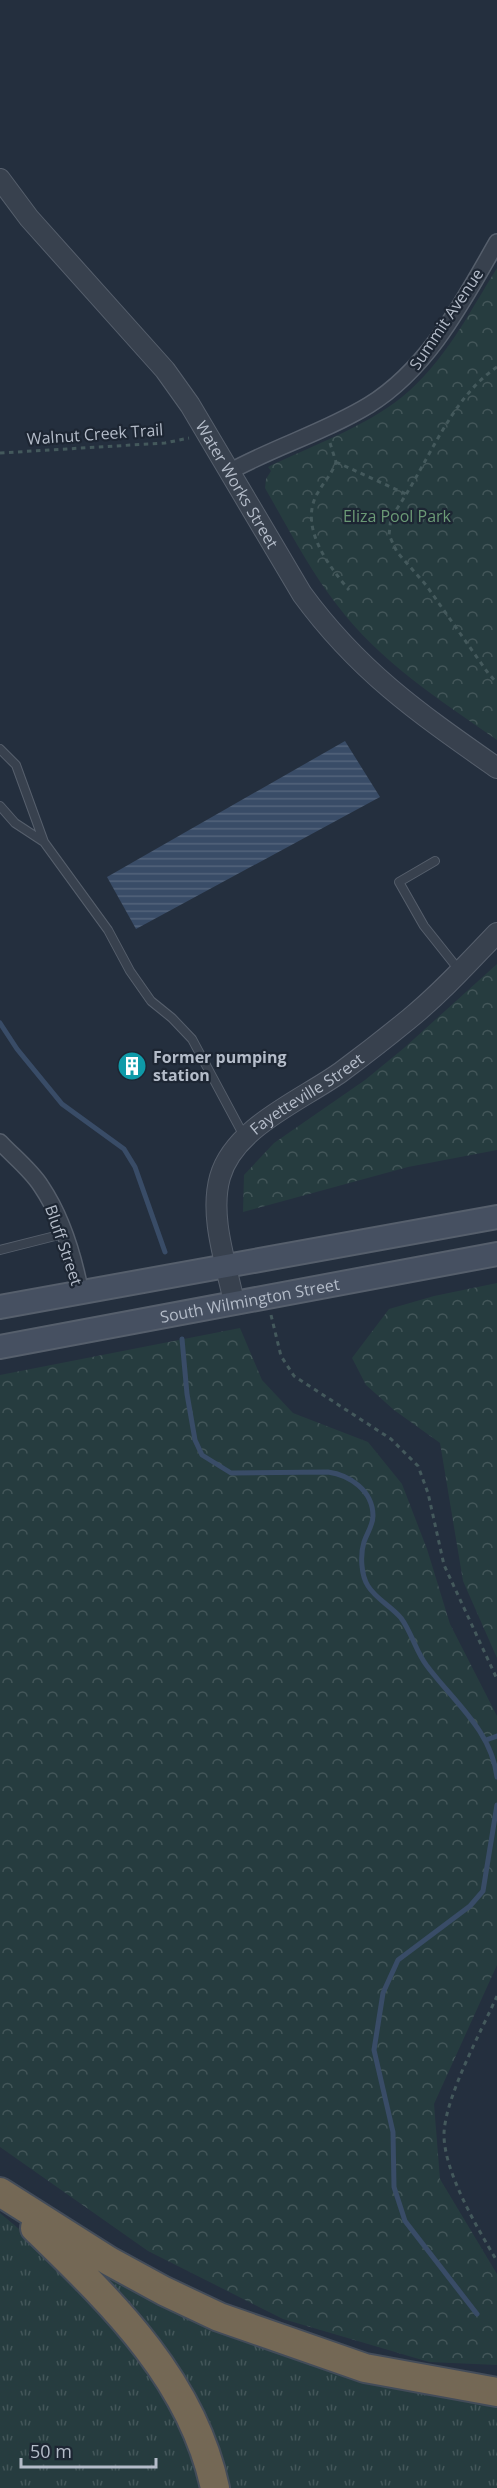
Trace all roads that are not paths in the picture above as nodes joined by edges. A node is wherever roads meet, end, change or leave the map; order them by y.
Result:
1 (0, 179) edge
2 (497, 242) edge
3 (229, 472) junction
4 (0, 749) edge
5 (497, 768) edge
6 (0, 806) edge
7 (44, 842) junction
8 (435, 861) dead end
9 (497, 933) edge
10 (460, 972) junction
11 (245, 1137) junction
12 (0, 1142) edge
13 (497, 1217) edge
14 (63, 1233) junction
15 (0, 1250) edge
16 (497, 1254) edge
17 (227, 1267) junction
18 (81, 1294) junction
19 (234, 1302) junction
20 (0, 1307) edge
21 (0, 1347) edge
22 (0, 2193) edge
23 (497, 2392) edge
24 (215, 2488) edge

1 - 3 street, Water Works Street
2 - 3 street, Summit Avenue
3 - 5 street, Water Works Street
4 - 7 lane
6 - 7 lane
7 - 11 lane
8 - 10 lane
9 - 10 street, Fayetteville Street
10 - 11 street, Fayetteville Street
11 - 17 street, Fayetteville Street
12 - 14 street, Bluff Street
13 - 17 main road
14 - 15 lane
14 - 18 street, Bluff Street
16 - 19 main road, South Wilmington Street
17 - 18 main road
17 - 19 street, Fayetteville Street
18 - 20 main road
19 - 21 main road, South Wilmington Street
22 - 23 highway
22 - 24 highway

